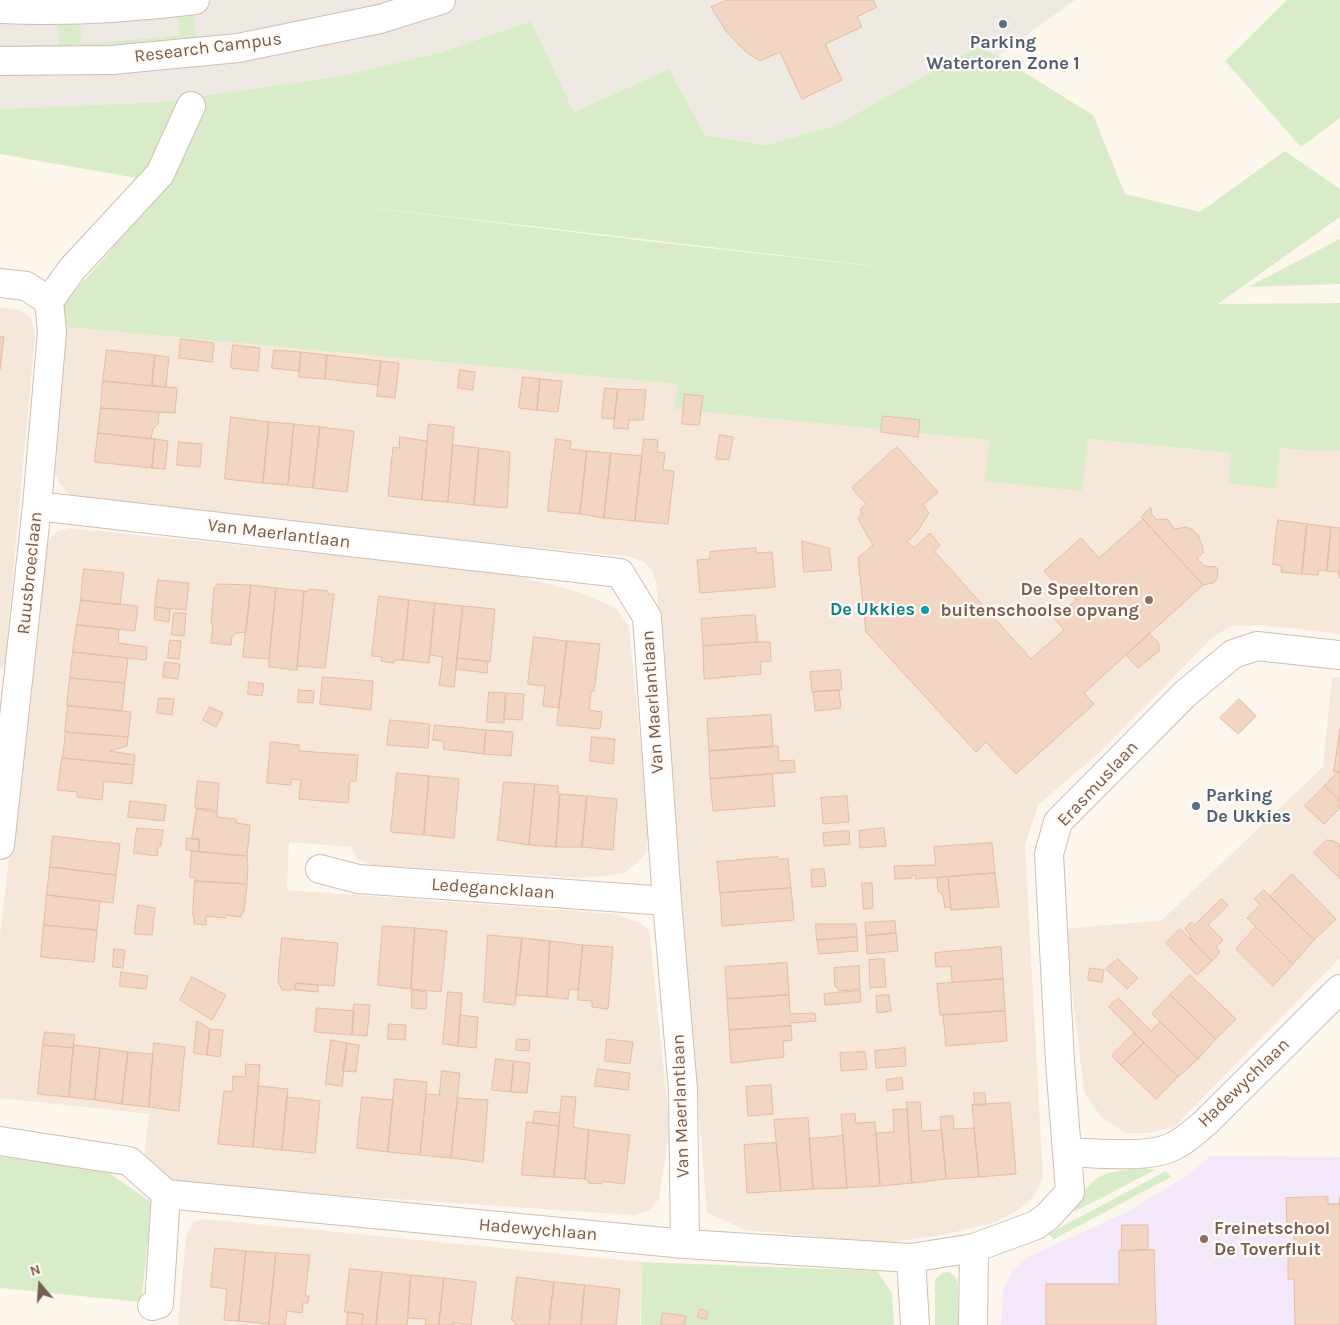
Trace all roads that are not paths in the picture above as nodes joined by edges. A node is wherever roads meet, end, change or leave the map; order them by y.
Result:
1 (195, 0) edge
2 (441, 0) edge
3 (0, 9) edge
4 (0, 61) edge
5 (191, 106) dead end
6 (0, 283) edge
7 (49, 301) junction
8 (37, 506) junction
9 (1340, 655) edge
10 (7, 709) edge
11 (0, 845) edge
12 (320, 869) dead end
13 (667, 901) junction
14 (1340, 989) edge
15 (0, 1141) edge
16 (1067, 1152) junction
17 (1070, 1192) joint
18 (166, 1194) junction
19 (685, 1244) junction
20 (974, 1248) junction
21 (911, 1258) junction
22 (152, 1306) dead end
23 (915, 1325) edge
24 (973, 1325) edge

1 - 3 street
2 - 4 street, Research Campus
5 - 7 street
6 - 7 street
7 - 8 street, Ruusbroeclaan
8 - 10 street, Ruusbroeclaan
8 - 13 street, Van Maerlantlaan
9 - 16 street, Erasmuslaan
10 - 11 street, Ruusbroeclaan
12 - 13 street, Ledegancklaan
13 - 19 street, Van Maerlantlaan
14 - 16 street, Hadewychlaan
15 - 18 street
16 - 17 street, Erasmuslaan
17 - 20 street, Hadewychlaan
18 - 19 street, Hadewychlaan
18 - 22 street
19 - 21 street, Hadewychlaan
20 - 21 street, Hadewychlaan
20 - 24 street
21 - 23 street

